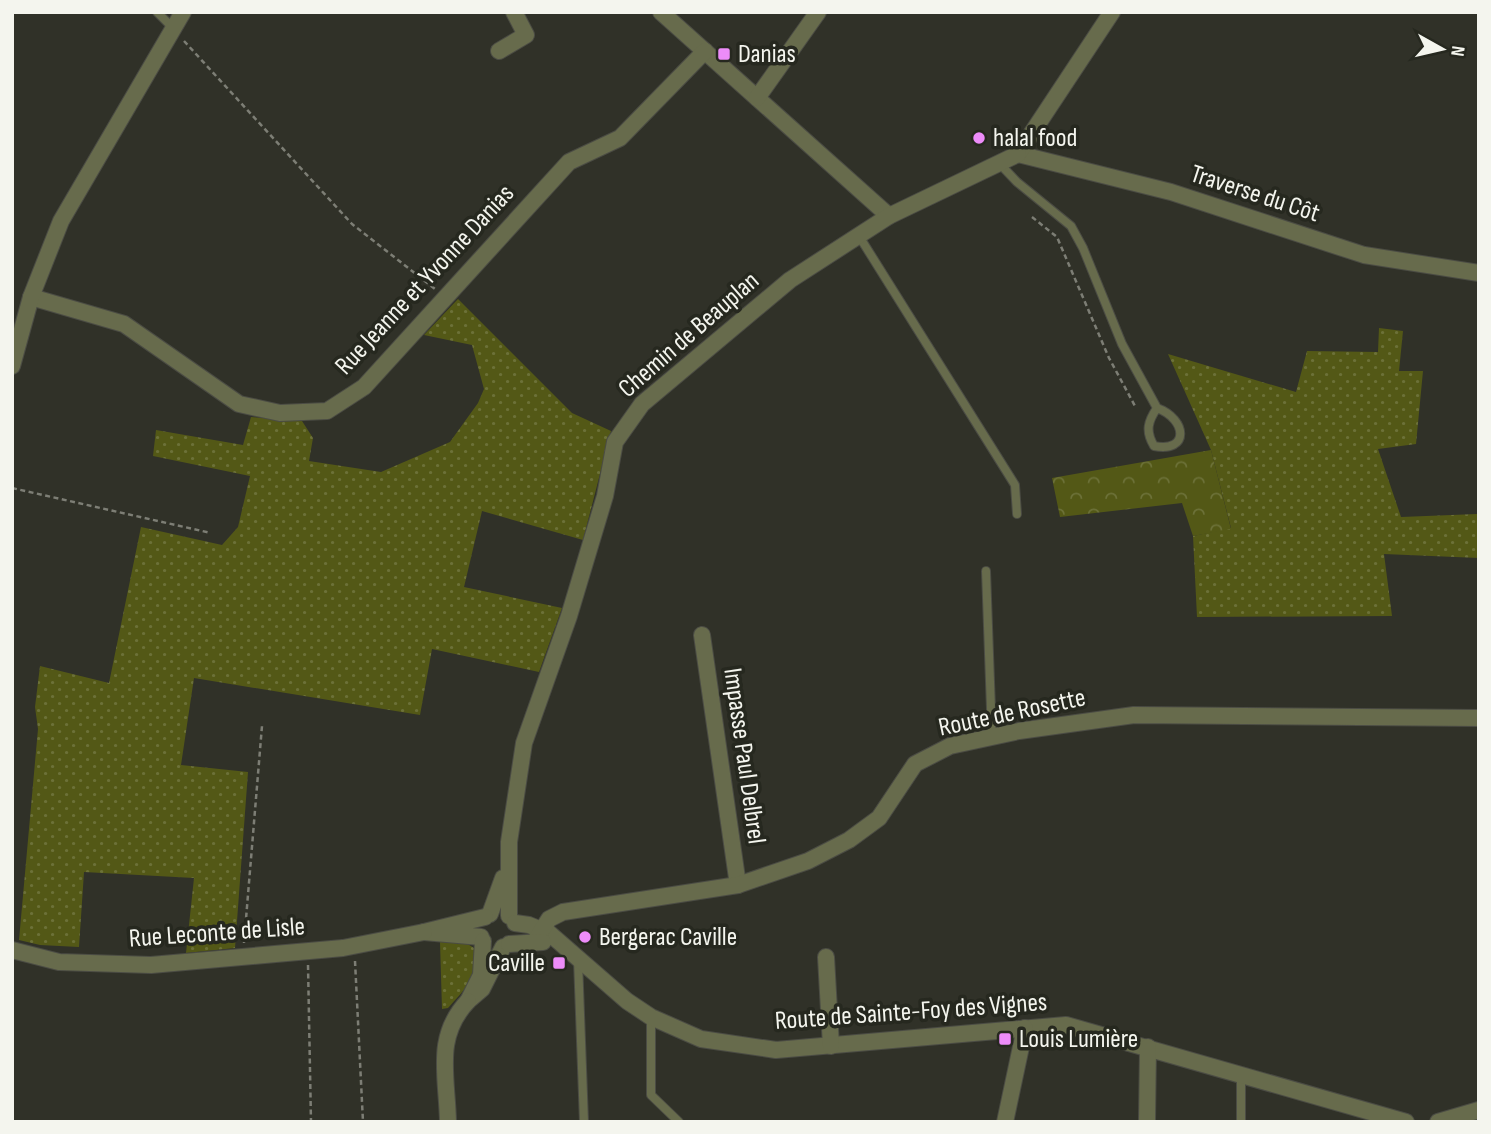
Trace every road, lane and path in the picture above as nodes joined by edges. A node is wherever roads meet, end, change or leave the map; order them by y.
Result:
1 (156, 12) edge
2 (183, 12) edge
3 (514, 12) edge
4 (661, 12) edge
5 (818, 12) edge
6 (1112, 12) edge
7 (173, 28) junction
8 (499, 51) dead end
9 (705, 51) junction
10 (757, 98) junction
11 (1018, 154) junction
12 (998, 161) junction
13 (889, 216) junction
14 (1032, 217) dead end
15 (859, 236) junction
16 (1479, 273) edge
17 (31, 297) junction
18 (446, 298) junction
19 (12, 366) edge
20 (1135, 405) dead end
21 (1157, 408) junction
22 (12, 488) edge
23 (1017, 514) dead end
24 (211, 533) dead end
25 (986, 571) dead end
26 (702, 635) dead end
27 (1479, 718) edge
28 (262, 726) dead end
29 (992, 737) junction
30 (509, 842) junction
31 (738, 885) junction
32 (488, 915) junction
33 (512, 920) junction
34 (424, 932) junction
35 (538, 935) junction
36 (482, 939) junction
37 (506, 945) junction
38 (355, 946) junction
39 (12, 950) edge
40 (308, 951) junction
41 (243, 957) junction
42 (826, 957) dead end
43 (578, 960) junction
44 (468, 1001) junction
45 (651, 1017) junction
46 (1025, 1028) junction
47 (831, 1046) junction
48 (1148, 1046) junction
49 (1241, 1074) junction
50 (1479, 1110) edge
51 (311, 1122) edge
52 (363, 1122) edge
53 (449, 1122) edge
54 (584, 1122) edge
55 (679, 1122) edge
56 (1005, 1122) edge
57 (1147, 1122) edge
58 (1241, 1122) edge
59 (1406, 1122) edge
60 (1438, 1122) edge

1 - 7 lane
2 - 7 street
3 - 8 street
4 - 9 street
5 - 10 street
6 - 11 street
7 - 17 street
7 - 18 path
9 - 10 street
9 - 18 street, Rue Jeanne et Yvonne Danias
10 - 13 street
11 - 12 street, Chemin de Beauplan
11 - 16 street, Traverse du Côt
12 - 13 street, Chemin de Beauplan
12 - 21 lane
13 - 15 street, Chemin de Beauplan
14 - 20 path
15 - 23 lane
15 - 30 street, Chemin de Beauplan
17 - 18 street, Rue Jeanne et Yvonne Danias
17 - 19 street
21 - 21 lane
22 - 24 path
25 - 29 lane
26 - 31 street, Impasse Paul Delbrel
27 - 29 street, Route de Rosette
28 - 41 path
29 - 31 street, Route de Rosette
30 - 32 street, Chemin de Beauplan
30 - 33 street, Chemin de Beauplan
31 - 35 street, Route de Rosette
32 - 33 street
32 - 34 street, Rue Leconte de Lisle
32 - 36 street
33 - 35 street, Route de Sainte-Foy des Vignes
33 - 37 street
34 - 36 street, Rue Leconte de Lisle
34 - 38 street, Rue Leconte de Lisle
35 - 37 street
35 - 43 street, Route de Sainte-Foy des Vignes
36 - 37 street
36 - 44 street
37 - 44 street
38 - 40 street, Rue Leconte de Lisle
38 - 52 path
39 - 41 street, Rue Leconte de Lisle
40 - 41 street, Rue Leconte de Lisle
40 - 51 path
42 - 47 street
43 - 45 street, Route de Sainte-Foy des Vignes
43 - 54 lane
44 - 53 street
45 - 47 street, Route de Sainte-Foy des Vignes
45 - 55 lane
46 - 47 street, Route de Sainte-Foy des Vignes
46 - 48 street, Route de Sainte-Foy des Vignes
46 - 56 street
48 - 49 street, Route de Sainte-Foy des Vignes
48 - 57 street
49 - 58 lane
49 - 59 street, Route de Sainte-Foy des Vignes
50 - 60 street

